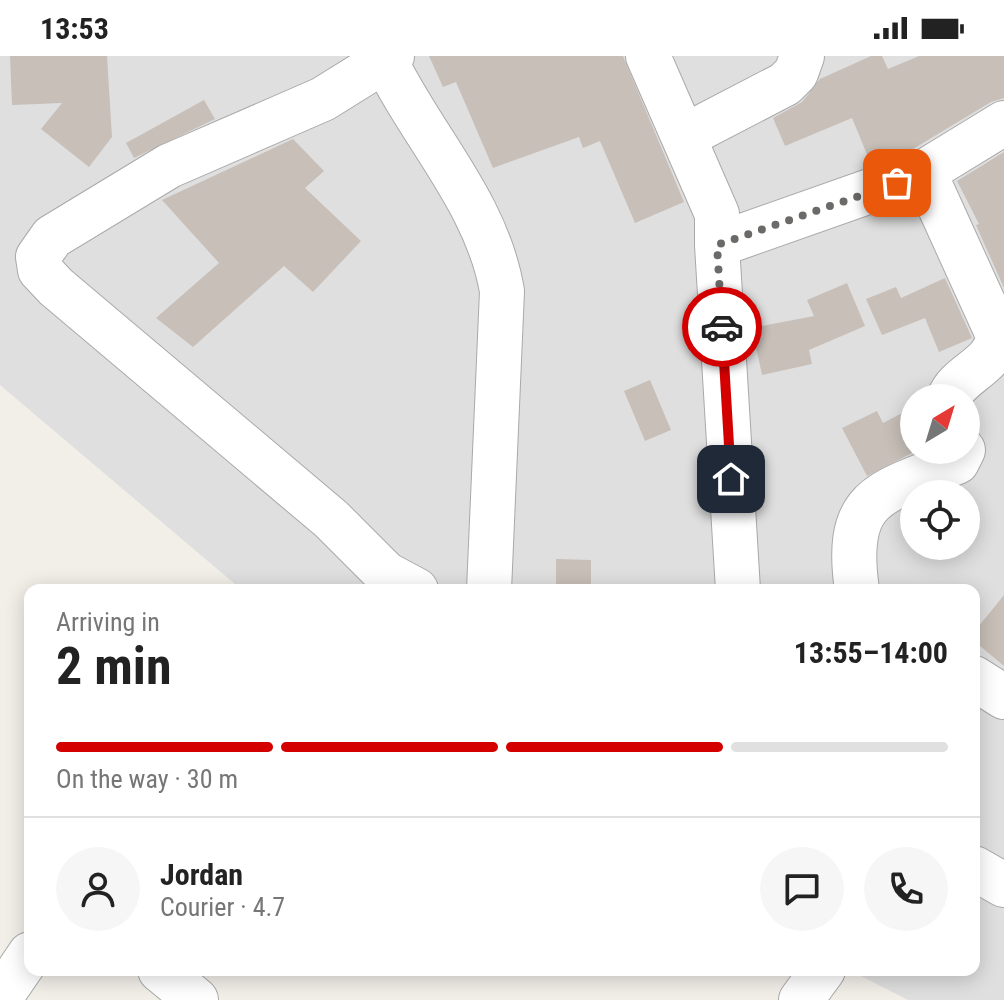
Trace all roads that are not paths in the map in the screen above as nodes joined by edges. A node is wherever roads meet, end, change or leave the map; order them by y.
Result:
1 (648, 56) edge
2 (840, 56) edge
3 (386, 58) edge
4 (800, 63) edge
5 (1004, 123) edge
6 (685, 136) junction
7 (924, 172) junction
8 (717, 245) junction
9 (959, 384) edge
10 (952, 464) edge
11 (405, 584) edge
12 (489, 584) edge
13 (738, 584) edge
14 (857, 584) edge
15 (980, 682) edge
16 (1004, 697) edge
17 (980, 871) edge
18 (1004, 885) edge
19 (24, 963) edge
20 (167, 976) edge
21 (819, 976) edge
22 (0, 998) edge
23 (196, 1000) edge
24 (801, 1000) edge

1 - 6 street
2 - 4 street
3 - 11 street
3 - 12 street
4 - 6 street
5 - 7 street
6 - 8 street
7 - 8 street
7 - 9 street
8 - 13 street
10 - 14 street
15 - 16 street
17 - 18 street
19 - 22 street
20 - 23 street
21 - 24 street

